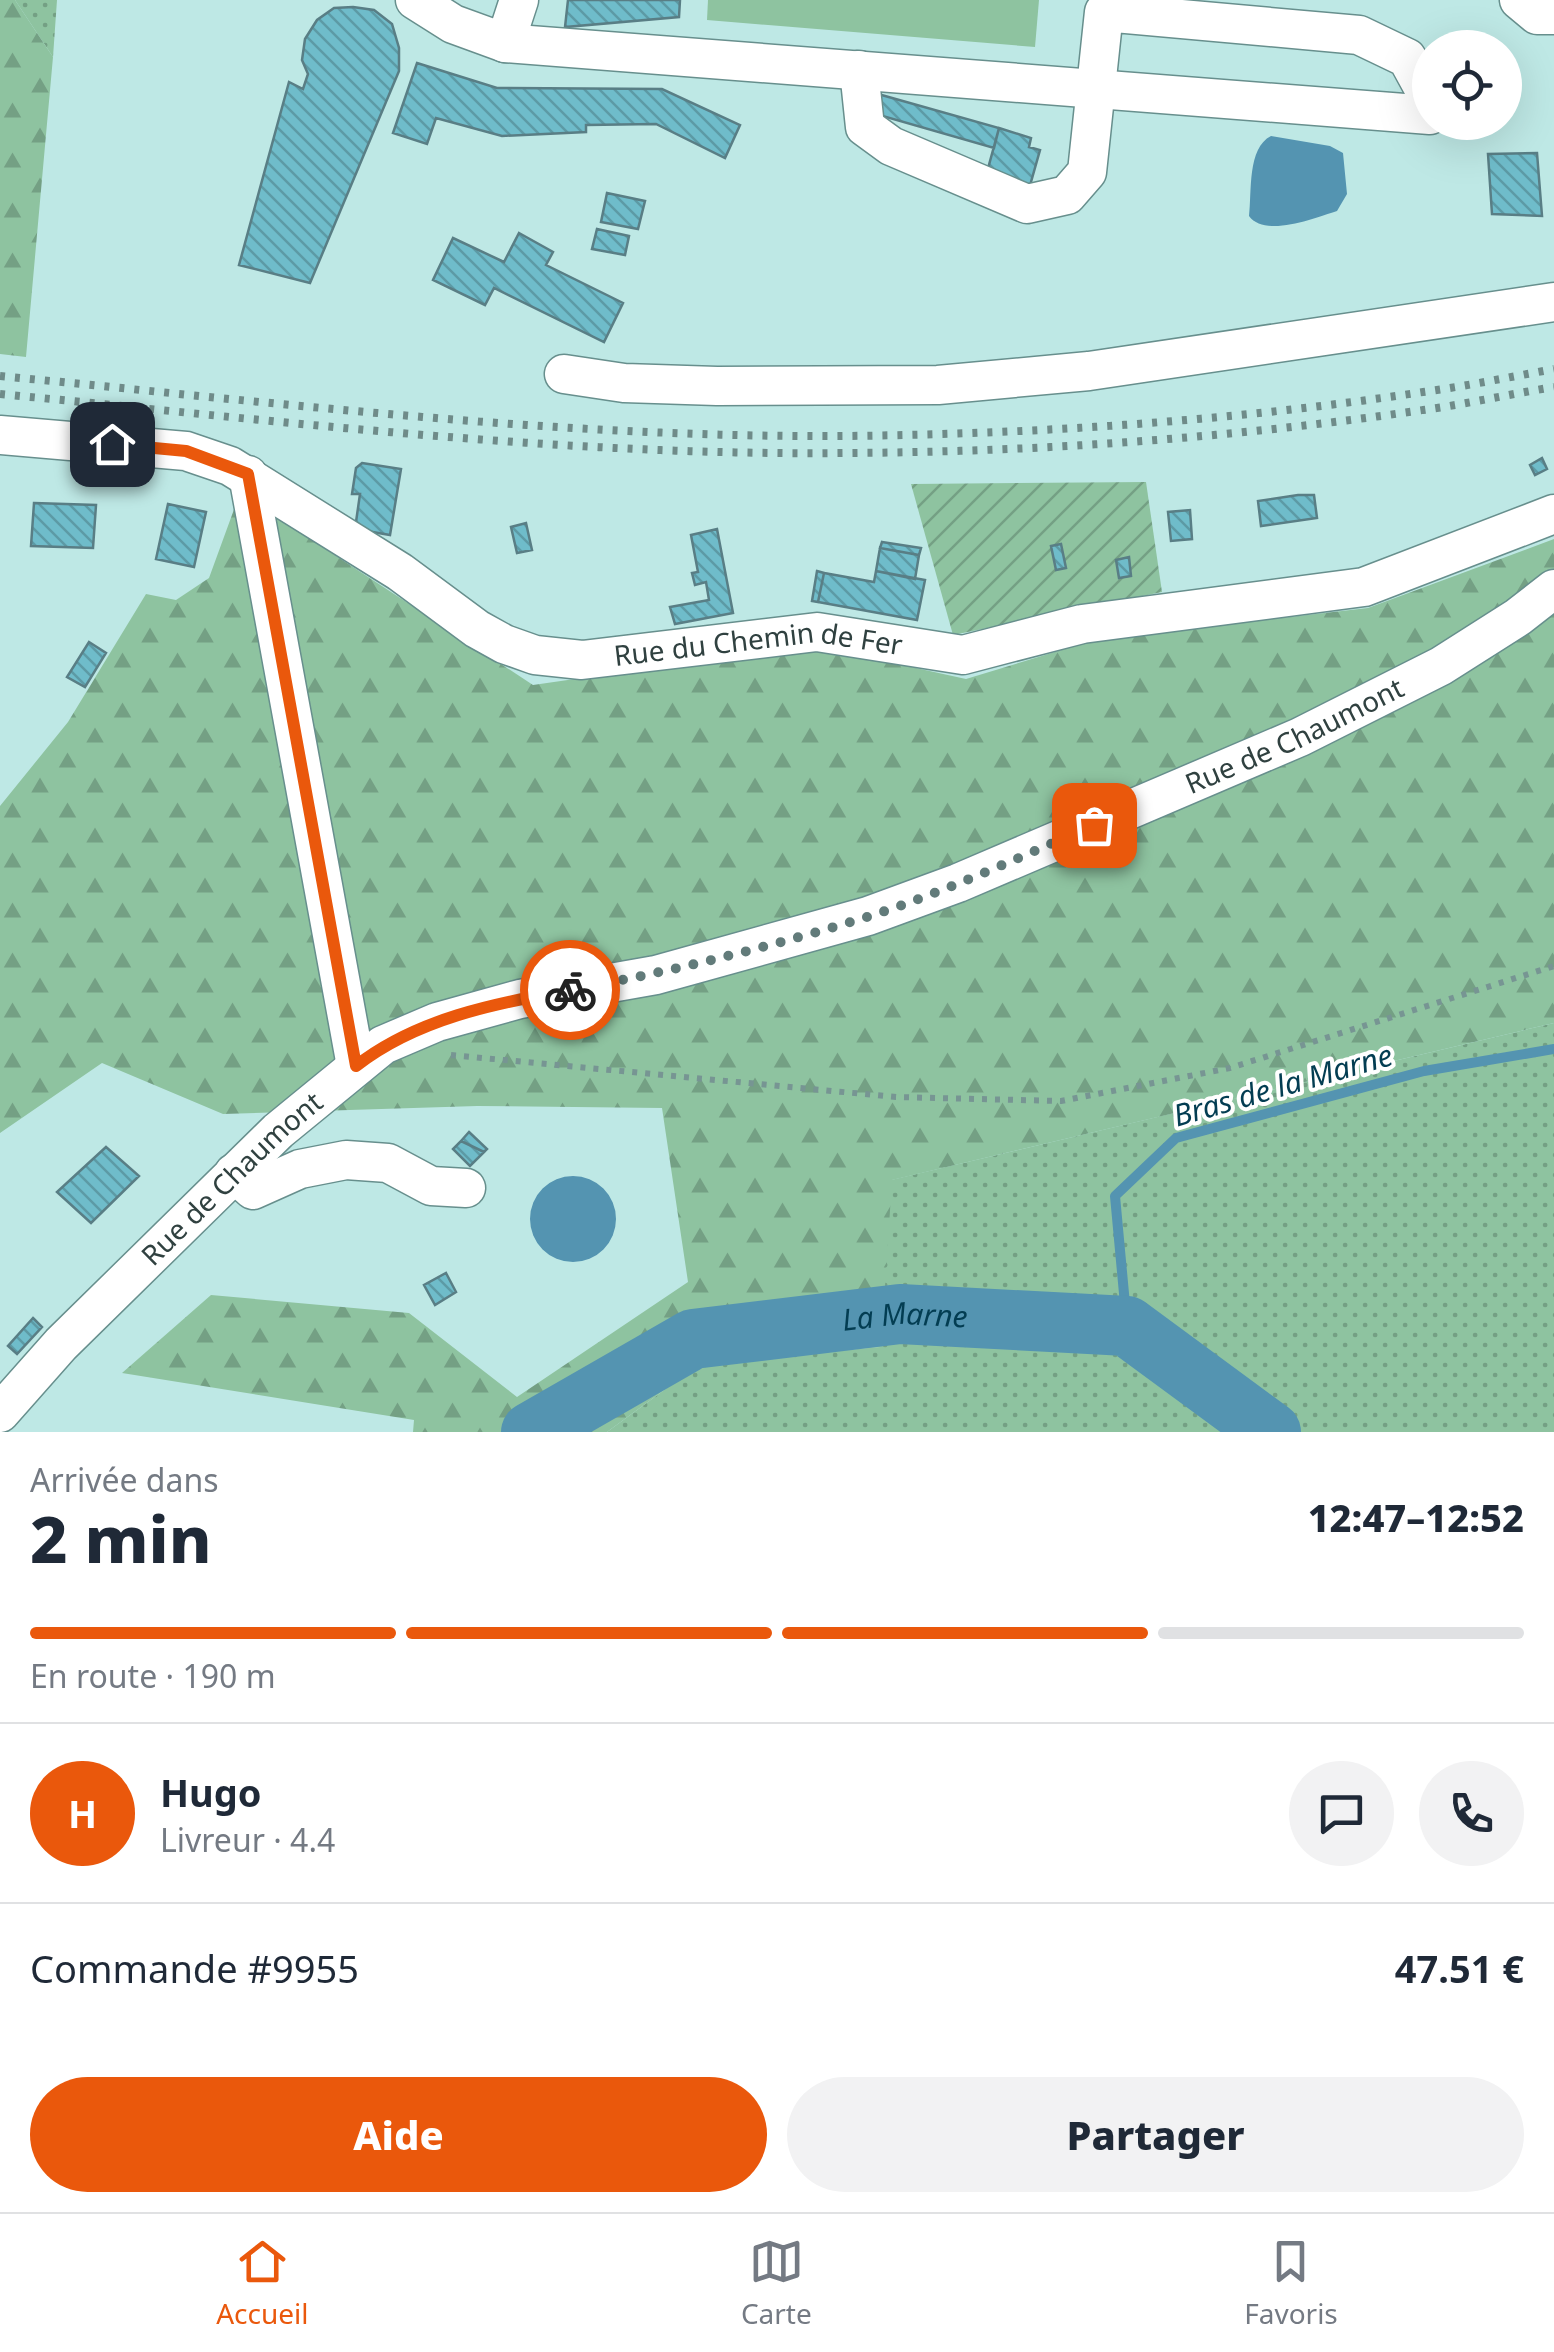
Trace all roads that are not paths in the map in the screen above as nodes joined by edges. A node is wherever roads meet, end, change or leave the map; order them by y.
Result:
1 (415, 0) edge
2 (519, 0) edge
3 (1519, 0) edge
4 (1554, 15) edge
5 (505, 42) junction
6 (1412, 67) edge
7 (859, 70) junction
8 (1094, 89) junction
9 (1412, 114) edge
10 (1554, 302) edge
11 (564, 374) dead end
12 (0, 435) edge
13 (248, 474) junction
14 (1554, 514) edge
15 (1554, 589) edge
16 (356, 1066) junction
17 (234, 1173) junction
18 (466, 1188) dead end
19 (0, 1412) edge

1 - 5 street
2 - 5 street
3 - 4 street
5 - 7 street
6 - 8 street
7 - 8 street
7 - 8 street
8 - 9 street
10 - 11 street
12 - 13 street, Rue du Chemin de Fer
13 - 14 street, Rue du Chemin de Fer
13 - 16 street
15 - 16 street, Rue de Chaumont
16 - 17 street, Rue de Chaumont
17 - 18 street
17 - 19 street, Rue de Chaumont

